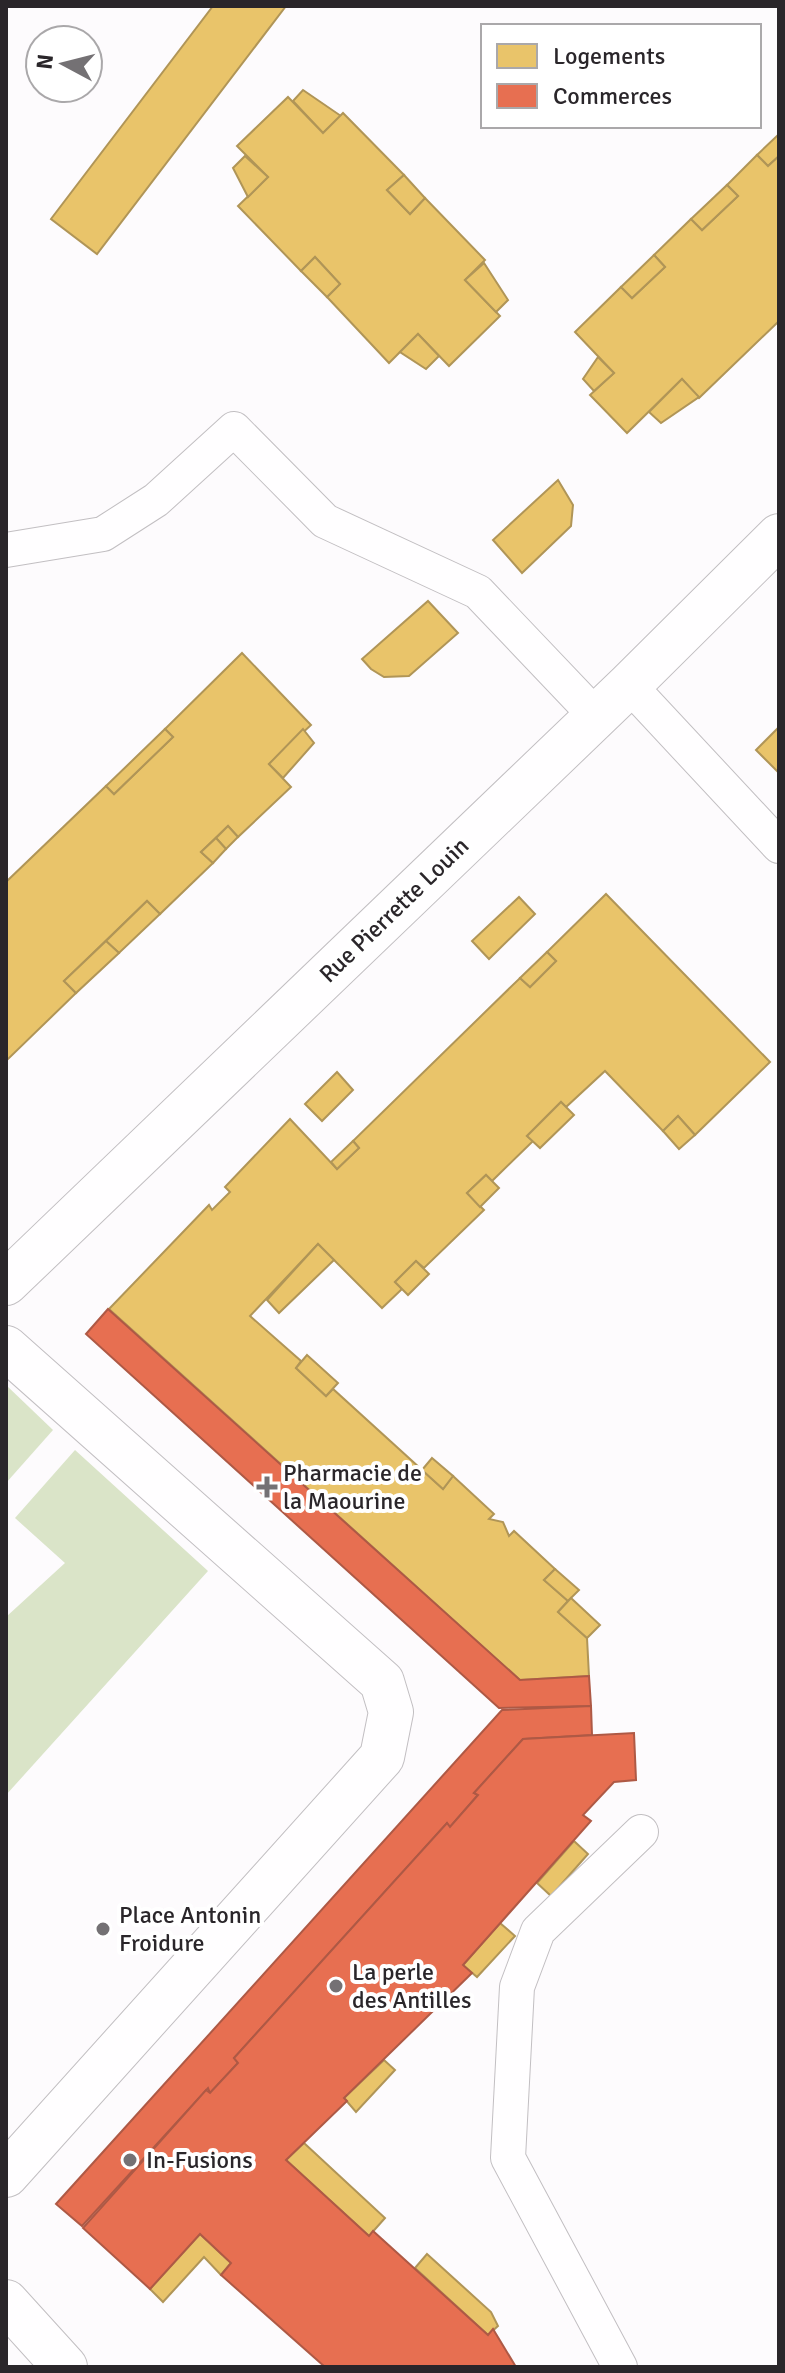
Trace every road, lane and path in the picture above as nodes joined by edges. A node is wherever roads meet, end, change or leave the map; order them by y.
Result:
1 (779, 536) edge
2 (6, 550) edge
3 (629, 685) junction
4 (596, 716) junction
5 (779, 846) edge
6 (6, 1283) edge
7 (6, 1348) edge
8 (641, 1832) dead end
9 (6, 2175) edge
10 (6, 2302) edge
11 (65, 2367) edge
12 (620, 2367) edge

1 - 3 street, Rue Pierrette Louin
2 - 4 lane
3 - 4 street, Rue Pierrette Louin
3 - 5 lane
4 - 6 street, Rue Pierrette Louin
7 - 9 street
8 - 12 lane
10 - 11 street

